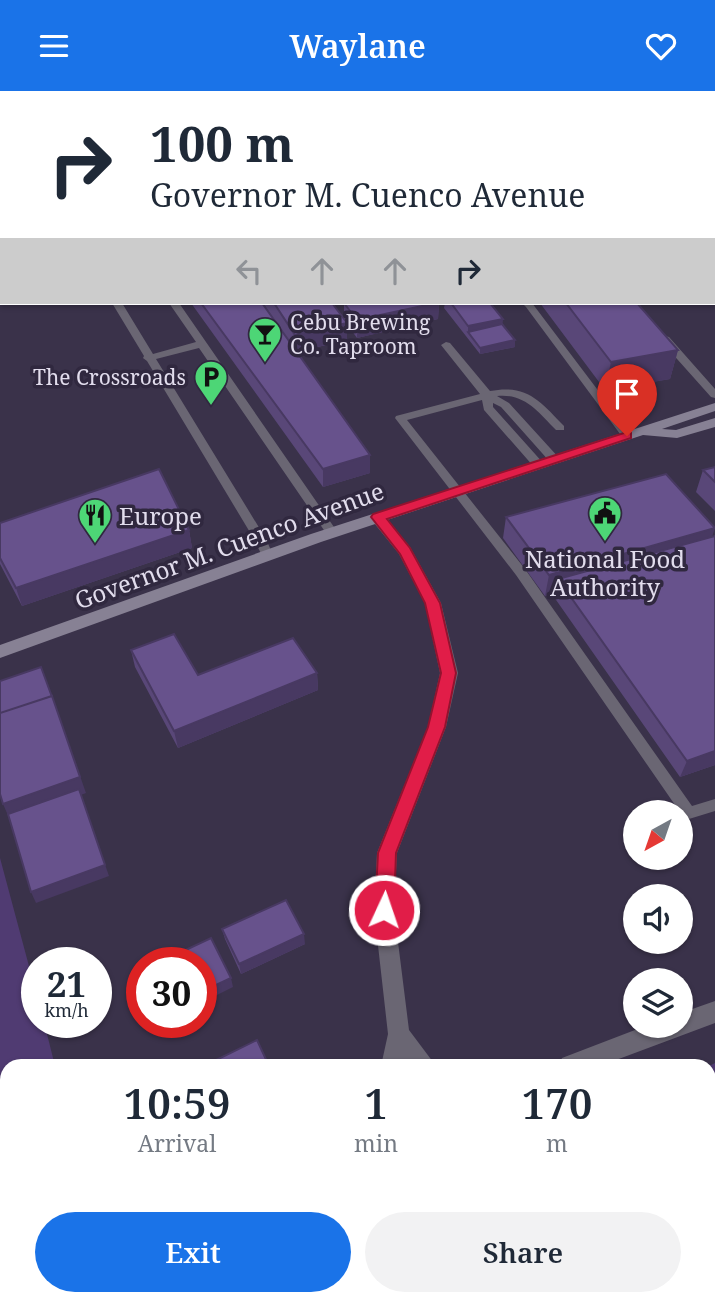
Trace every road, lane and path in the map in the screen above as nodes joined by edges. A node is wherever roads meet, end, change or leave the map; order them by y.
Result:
1 (118, 305) edge
2 (175, 305) edge
3 (529, 305) dead end
4 (661, 334) edge
5 (201, 344) junction
6 (446, 345) dead end
7 (148, 358) junction
8 (487, 395) junction
9 (715, 395) edge
10 (715, 407) edge
11 (715, 422) edge
12 (560, 428) dead end
13 (631, 434) junction
14 (554, 459) junction
15 (538, 464) junction
16 (459, 491) junction
17 (378, 517) junction
18 (332, 533) junction
19 (267, 555) junction
20 (1, 648) edge
21 (715, 805) edge
22 (715, 1012) edge
23 (693, 1020) edge
24 (399, 1034) junction
25 (644, 1038) edge
26 (394, 1059) edge
27 (419, 1059) edge
28 (589, 1059) edge

1 - 7 lane
2 - 5 lane
3 - 13 lane
4 - 9 lane
5 - 7 lane
5 - 18 lane
6 - 8 lane
7 - 19 lane
8 - 12 lane
8 - 14 lane
8 - 15 lane
8 - 16 lane
9 - 13 main road, Governor M. Cuenco Avenue
10 - 13 main road, Governor M. Cuenco Avenue
11 - 13 main road, Governor M. Cuenco Avenue
13 - 14 main road, Governor M. Cuenco Avenue
14 - 15 main road, Governor M. Cuenco Avenue
15 - 16 main road, Governor M. Cuenco Avenue
16 - 17 main road, Governor M. Cuenco Avenue
16 - 21 lane
17 - 18 main road, Governor M. Cuenco Avenue
17 - 24 street
18 - 19 main road, Governor M. Cuenco Avenue
19 - 20 main road, Governor M. Cuenco Avenue
22 - 23 street
24 - 26 street
24 - 27 street
25 - 28 street

